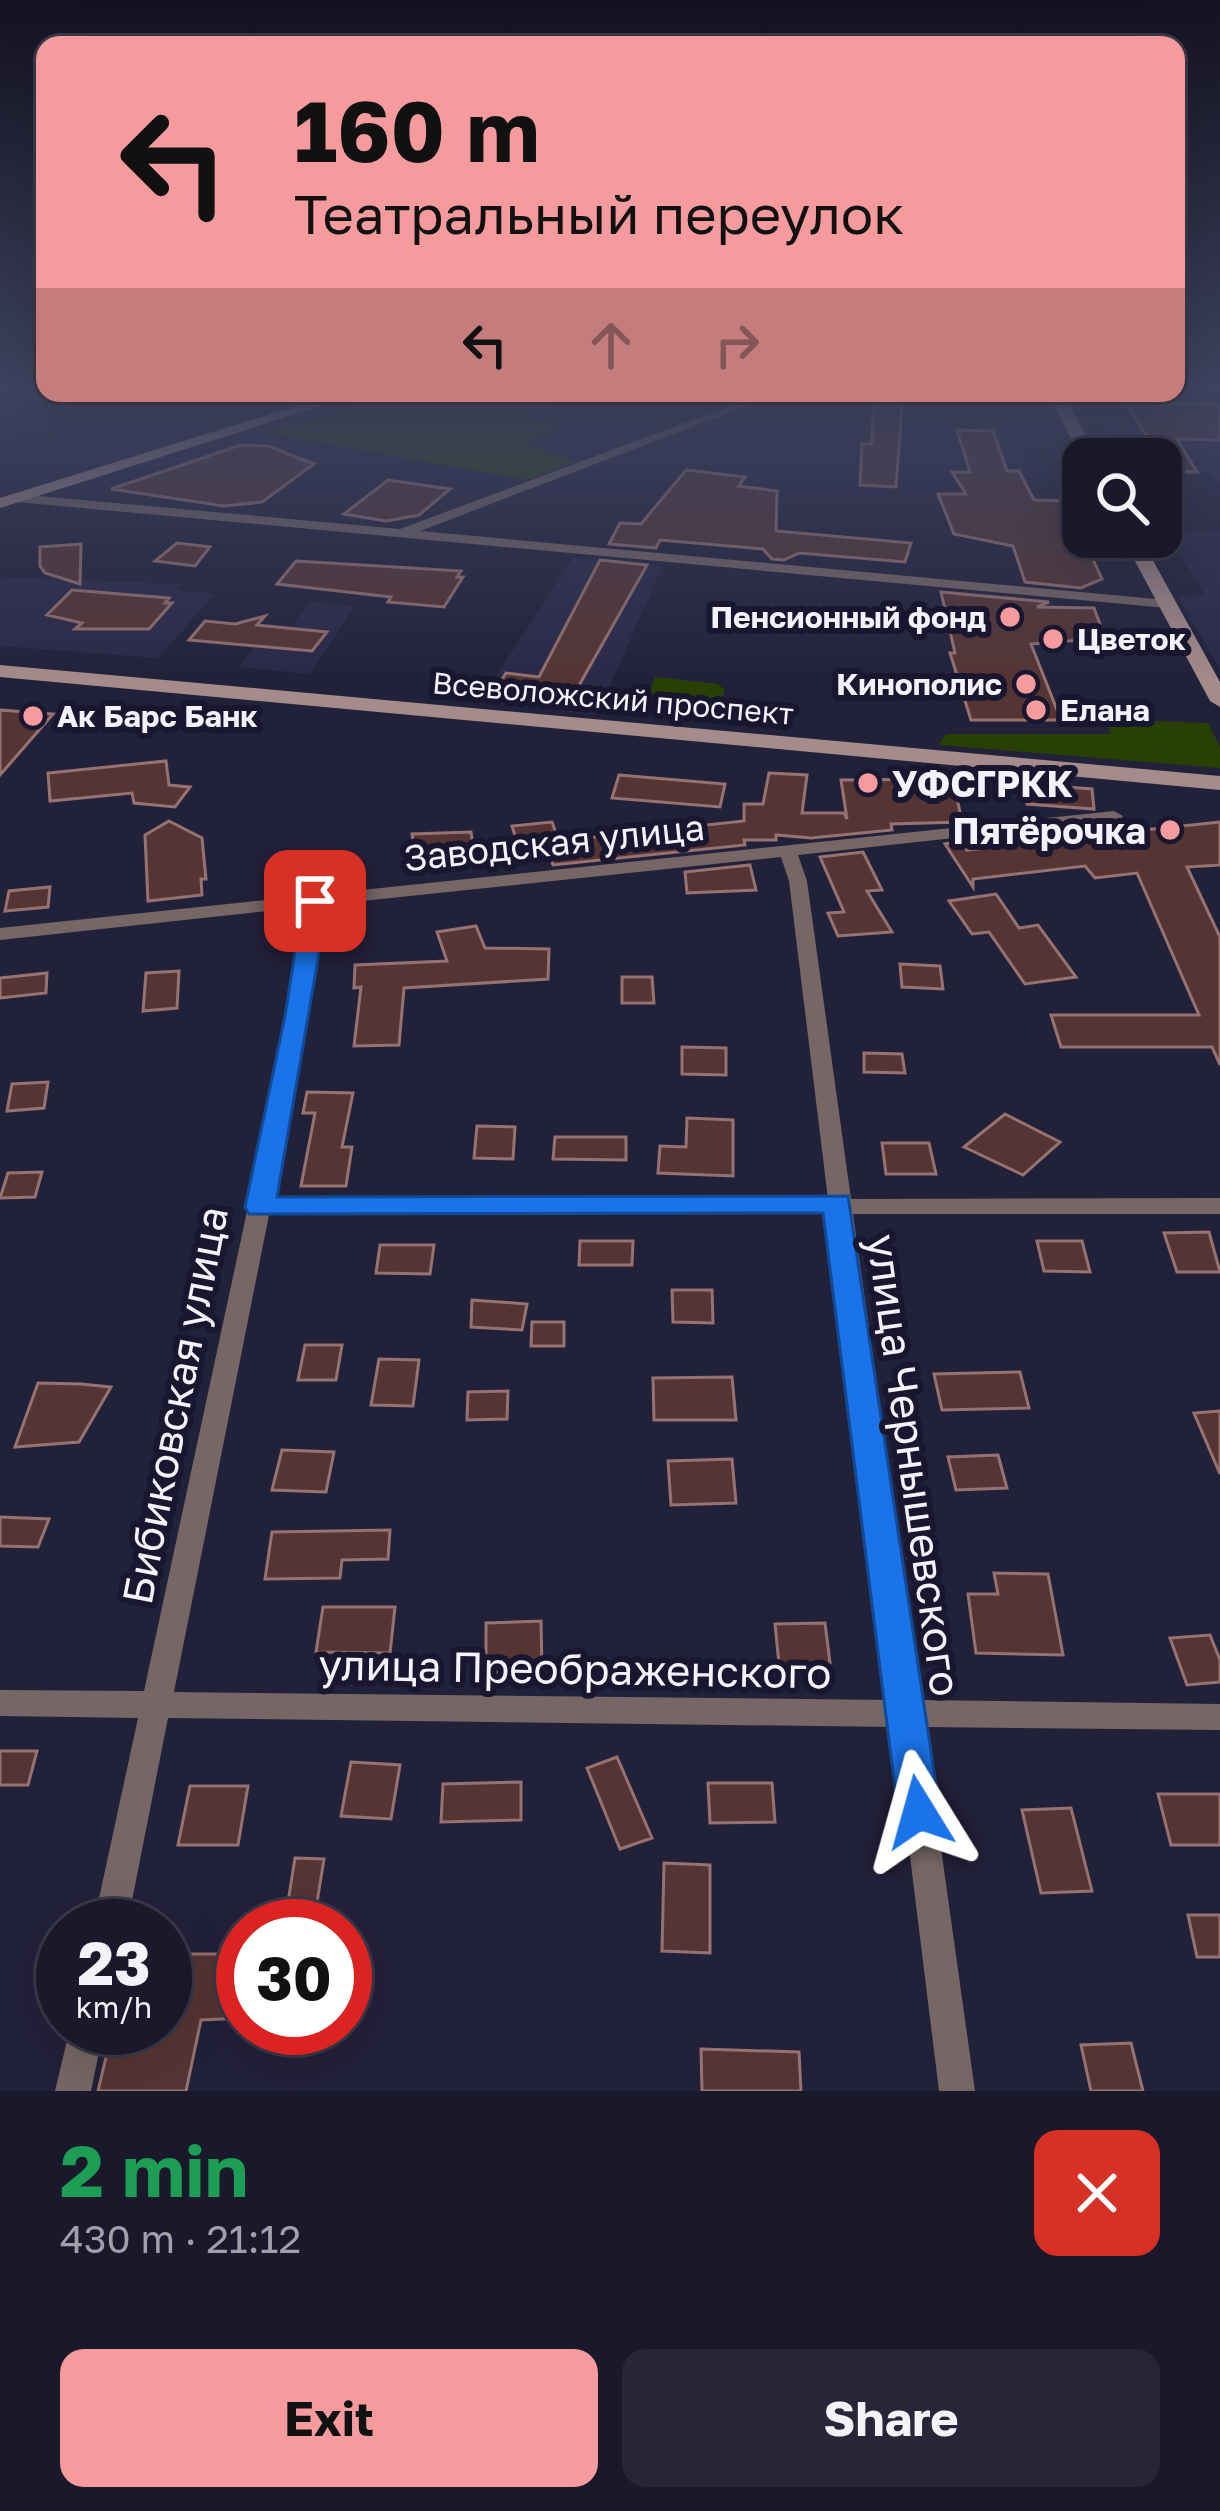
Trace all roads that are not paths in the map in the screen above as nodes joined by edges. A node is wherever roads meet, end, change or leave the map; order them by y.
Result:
1 (52, 487) edge
2 (526, 487) edge
3 (9, 500) edge
4 (399, 534) junction
5 (1142, 558) edge
6 (1167, 604) junction
7 (0, 671) edge
8 (1220, 701) edge
9 (1220, 783) edge
10 (1114, 816) dead end
11 (788, 851) junction
12 (315, 901) junction
13 (0, 934) edge
14 (837, 1203) junction
15 (1220, 1206) edge
16 (260, 1207) junction
17 (0, 1703) edge
18 (159, 1704) junction
19 (906, 1716) junction
20 (1220, 1717) edge
21 (116, 1899) edge
22 (81, 2055) edge
23 (73, 2091) edge
24 (957, 2091) edge

1 - 3 street
2 - 4 street
3 - 4 street
4 - 6 street
5 - 6 street
6 - 8 street
7 - 9 street, Всеволожский проспект
10 - 11 street, Заводская улица
11 - 12 street, Заводская улица
11 - 14 street, улица Чернышевского
12 - 13 street, Заводская улица
12 - 16 street, Бибиковская улица
14 - 15 street
14 - 16 street
14 - 19 street, улица Чернышевского
16 - 18 street, Бибиковская улица
17 - 18 street, улица Преображенского
18 - 19 street, улица Преображенского
18 - 21 street, Бибиковская улица
19 - 20 street, улица Преображенского
19 - 24 street, улица Чернышевского
22 - 23 street

